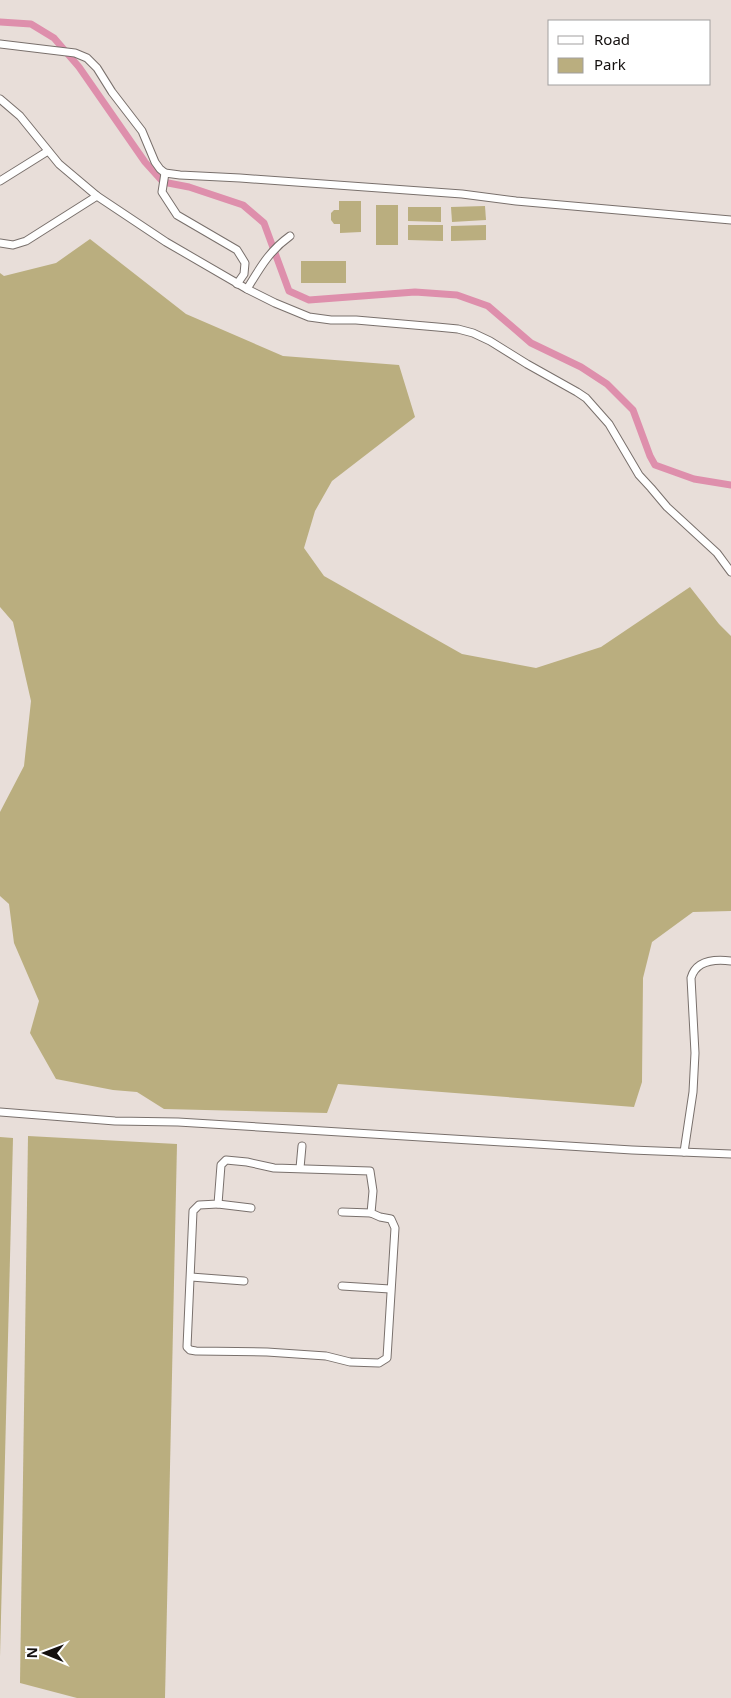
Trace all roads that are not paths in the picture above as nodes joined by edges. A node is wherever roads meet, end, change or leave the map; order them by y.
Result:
1 (0, 44) edge
2 (0, 101) edge
3 (48, 151) junction
4 (165, 173) junction
5 (0, 181) edge
6 (97, 196) junction
7 (731, 220) edge
8 (290, 236) dead end
9 (0, 243) edge
10 (237, 284) junction
11 (247, 289) junction
12 (731, 572) edge
13 (731, 961) edge
14 (0, 1112) edge
15 (302, 1146) dead end
16 (684, 1152) junction
17 (731, 1154) edge
18 (300, 1168) junction
19 (218, 1204) junction
20 (251, 1208) dead end
21 (342, 1212) dead end
22 (371, 1213) junction
23 (191, 1276) junction
24 (244, 1281) dead end
25 (342, 1286) dead end
26 (390, 1289) junction

1 - 4 street
2 - 3 street
3 - 5 street
3 - 6 street
4 - 7 street
4 - 10 street
6 - 9 street
6 - 10 street
8 - 11 street
10 - 11 street
11 - 12 street
13 - 16 street
14 - 16 street
15 - 18 street
16 - 17 street
18 - 19 street
18 - 22 street
19 - 20 street
19 - 23 street
21 - 22 street
22 - 26 street
23 - 24 street
23 - 26 street
25 - 26 street

